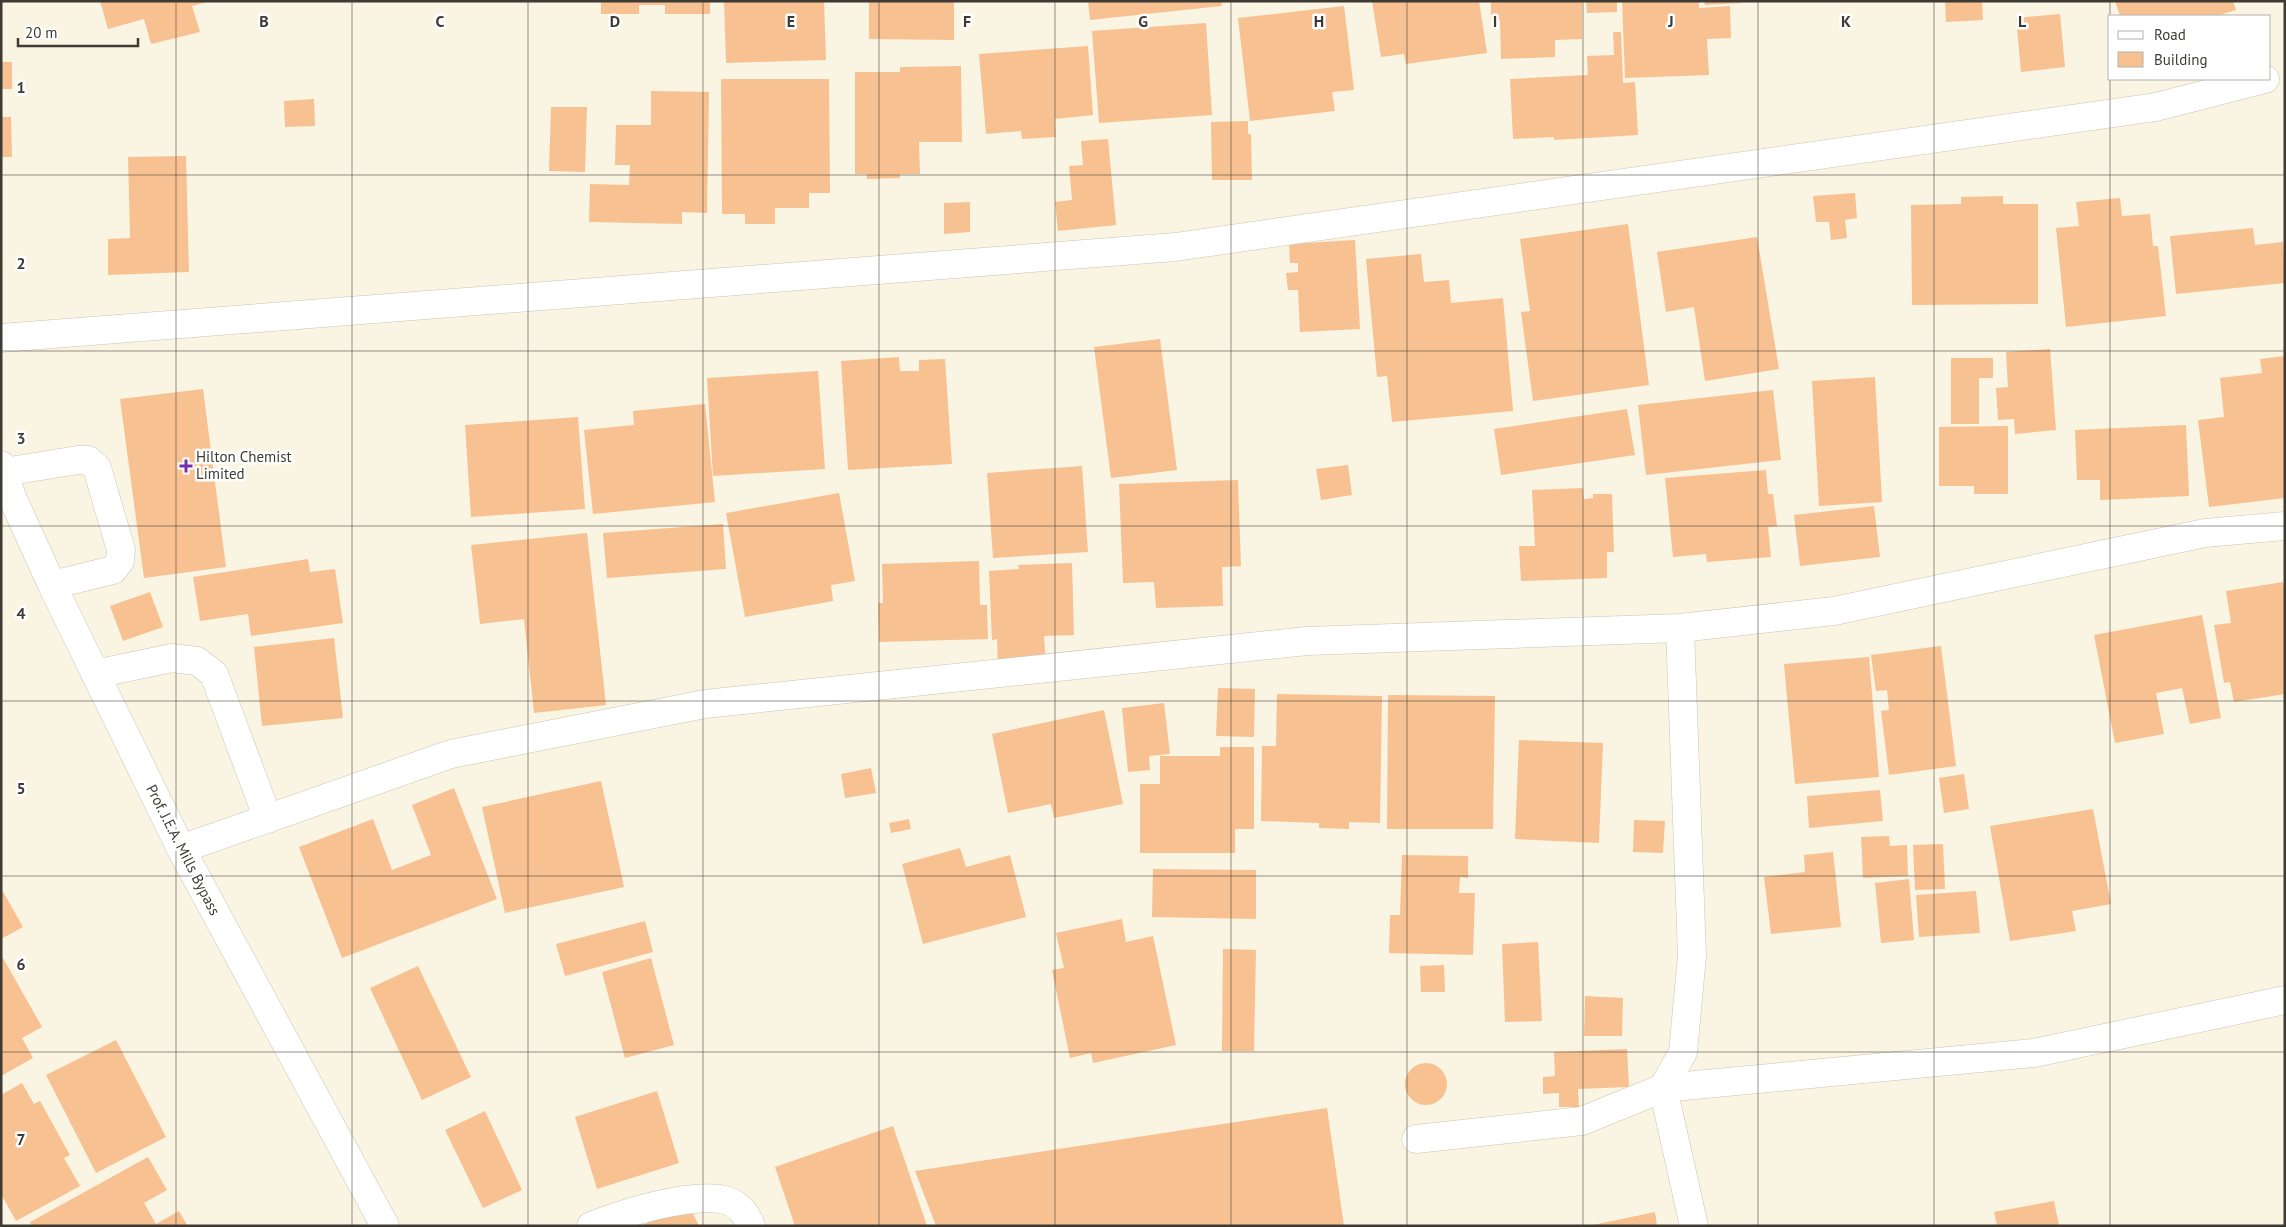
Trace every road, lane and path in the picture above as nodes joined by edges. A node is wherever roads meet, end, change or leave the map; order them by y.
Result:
1 (2285, 74) edge
2 (2271, 78) edge
3 (2261, 80) edge
4 (1, 338) edge
5 (5, 484) edge
6 (2285, 526) edge
7 (52, 585) junction
8 (1680, 628) junction
9 (95, 674) junction
10 (268, 819) junction
11 (181, 849) junction
12 (2285, 1000) edge
13 (1663, 1088) junction
14 (1416, 1139) dead end
15 (378, 1224) edge
16 (591, 1226) edge
17 (751, 1226) edge
18 (1694, 1226) edge

1 - 2 street
3 - 4 street
5 - 7 street, Prof. J.E.A. Mills Bypass
5 - 7 street
6 - 8 street
7 - 9 street, Prof. J.E.A. Mills Bypass
8 - 10 street
8 - 13 street
9 - 10 street
9 - 11 street, Prof. J.E.A. Mills Bypass
10 - 11 street
11 - 15 street, Prof. J.E.A. Mills Bypass
12 - 13 street
13 - 14 street
13 - 18 street
16 - 17 street

